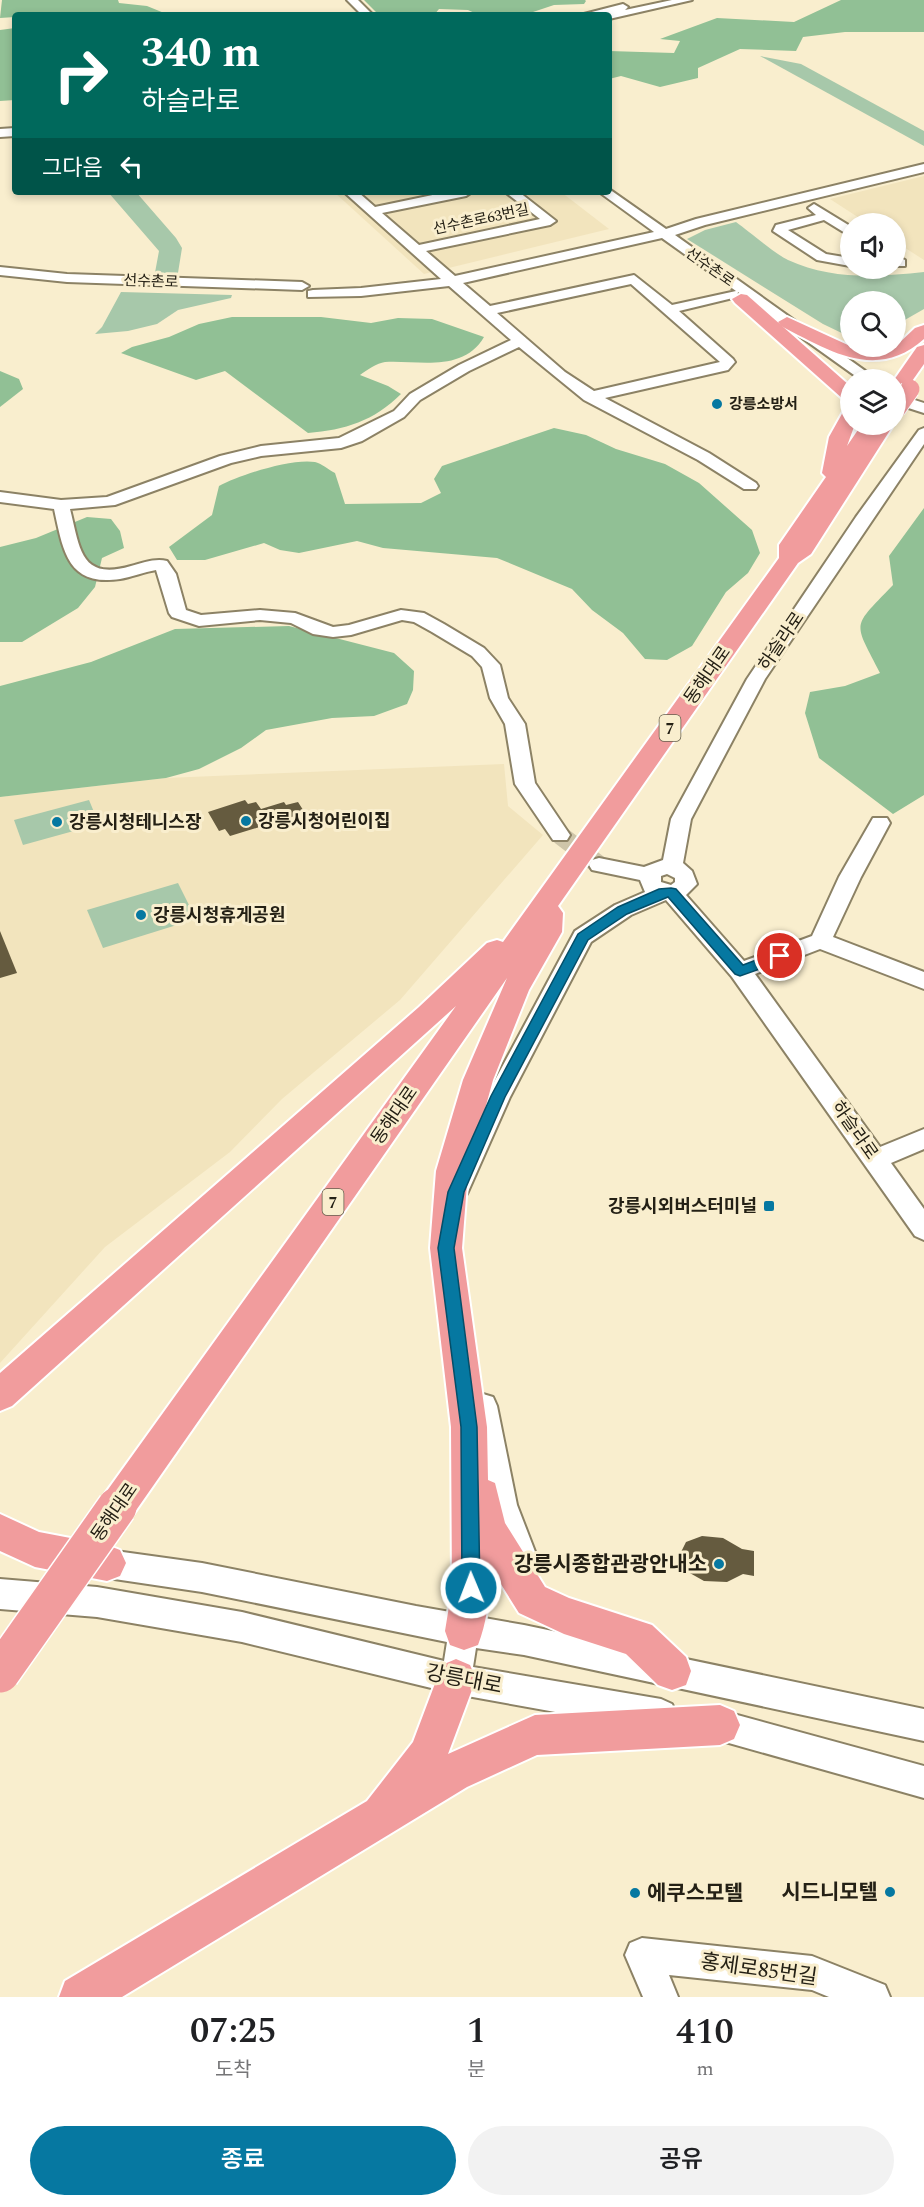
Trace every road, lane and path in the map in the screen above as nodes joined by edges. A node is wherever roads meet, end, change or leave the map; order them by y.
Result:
1 (657, 0) edge
2 (687, 0) edge
3 (599, 12) edge
4 (612, 15) edge
5 (924, 168) edge
6 (354, 195) edge
7 (451, 195) edge
8 (515, 195) edge
9 (596, 195) edge
10 (609, 195) edge
11 (800, 199) junction
12 (373, 211) junction
13 (826, 216) junction
14 (840, 225) edge
15 (655, 233) junction
16 (418, 249) junction
17 (840, 260) edge
18 (0, 271) edge
19 (0, 279) edge
20 (453, 279) junction
21 (308, 290) junction
22 (736, 297) junction
23 (672, 309) junction
24 (488, 311) junction
25 (787, 322) junction
26 (924, 330) edge
27 (521, 340) junction
28 (924, 351) edge
29 (840, 369) edge
30 (855, 369) edge
31 (924, 369) edge
32 (840, 387) edge
33 (906, 387) edge
34 (906, 390) edge
35 (906, 395) edge
36 (590, 396) junction
37 (924, 408) edge
38 (924, 433) edge
39 (840, 435) edge
40 (865, 435) edge
41 (878, 435) edge
42 (750, 486) dead end
43 (828, 489) junction
44 (0, 497) edge
45 (61, 505) junction
46 (790, 558) junction
47 (880, 823) dead end
48 (560, 835) tunnel mouth
49 (599, 865) tunnel mouth
50 (661, 887) junction
51 (550, 899) junction
52 (820, 942) junction
53 (740, 971) junction
54 (924, 981) edge
55 (924, 1139) edge
56 (875, 1159) junction
57 (454, 1213) junction
58 (924, 1229) edge
59 (446, 1248) junction
60 (0, 1395) edge
61 (469, 1427) junction
62 (0, 1532) edge
63 (0, 1552) edge
64 (106, 1563) junction
65 (0, 1594) edge
66 (543, 1604) junction
67 (464, 1631) junction
68 (672, 1671) junction
69 (0, 1673) edge
70 (456, 1680) junction
71 (720, 1725) junction
72 (924, 1725) edge
73 (513, 1745) junction
74 (924, 1782) edge
75 (382, 1816) junction
76 (818, 1985) edge
77 (81, 1997) edge
78 (120, 1997) edge
79 (661, 1997) edge
80 (873, 1997) edge

1 - 3 street
2 - 4 street
5 - 11 street, 선수촌로
6 - 12 street, 선수촌로63번길
7 - 12 street, 선수촌로63번길
8 - 16 street, 선수촌로63번길
9 - 15 street
10 - 15 street
11 - 13 street
11 - 15 street, 선수촌로
12 - 16 street, 선수촌로63번길
13 - 14 street
13 - 17 street
15 - 20 street, 선수촌로
15 - 22 street, 선수촌로
15 - 25 street, 선수촌로
16 - 20 street, 선수촌로63번길
18 - 21 street, 선수촌로
19 - 21 street, 선수촌로
20 - 21 street, 선수촌로
20 - 24 street
22 - 23 street, 선수촌로
22 - 29 street, 선수촌로
22 - 32 main road
23 - 24 street
23 - 36 street
24 - 27 street
25 - 26 main road
25 - 30 street, 선수촌로
27 - 36 street
27 - 45 street
28 - 33 main road
31 - 34 main road
35 - 37 street
36 - 42 street
38 - 50 street, 하슬라로
39 - 43 main road
40 - 43 main road, 동해대로 / 7
41 - 46 main road, 동해대로 / 7
43 - 46 main road, 동해대로 / 7
44 - 45 street
45 - 48 street
46 - 51 main road, 동해대로 / 7
47 - 52 street
49 - 50 street
50 - 53 street, 하슬라로
50 - 57 street
51 - 59 main road
51 - 60 main road
51 - 69 main road, 동해대로 / 7, bridge
52 - 53 street
52 - 54 street
53 - 56 street, 하슬라로
55 - 56 street
56 - 58 street, 하슬라로
57 - 59 street
57 - 66 street
59 - 61 main road
61 - 66 main road
61 - 67 main road
62 - 64 main road
63 - 64 street
64 - 67 street
65 - 70 street, 강릉대로
66 - 68 main road
67 - 68 street
67 - 70 street
68 - 72 street
70 - 71 street, 강릉대로
70 - 75 main road
71 - 73 main road
71 - 74 street, 강릉대로
73 - 75 main road
73 - 78 street
75 - 77 main road
76 - 79 street, 홍제로85번길
76 - 80 street, 홍제로85번길

